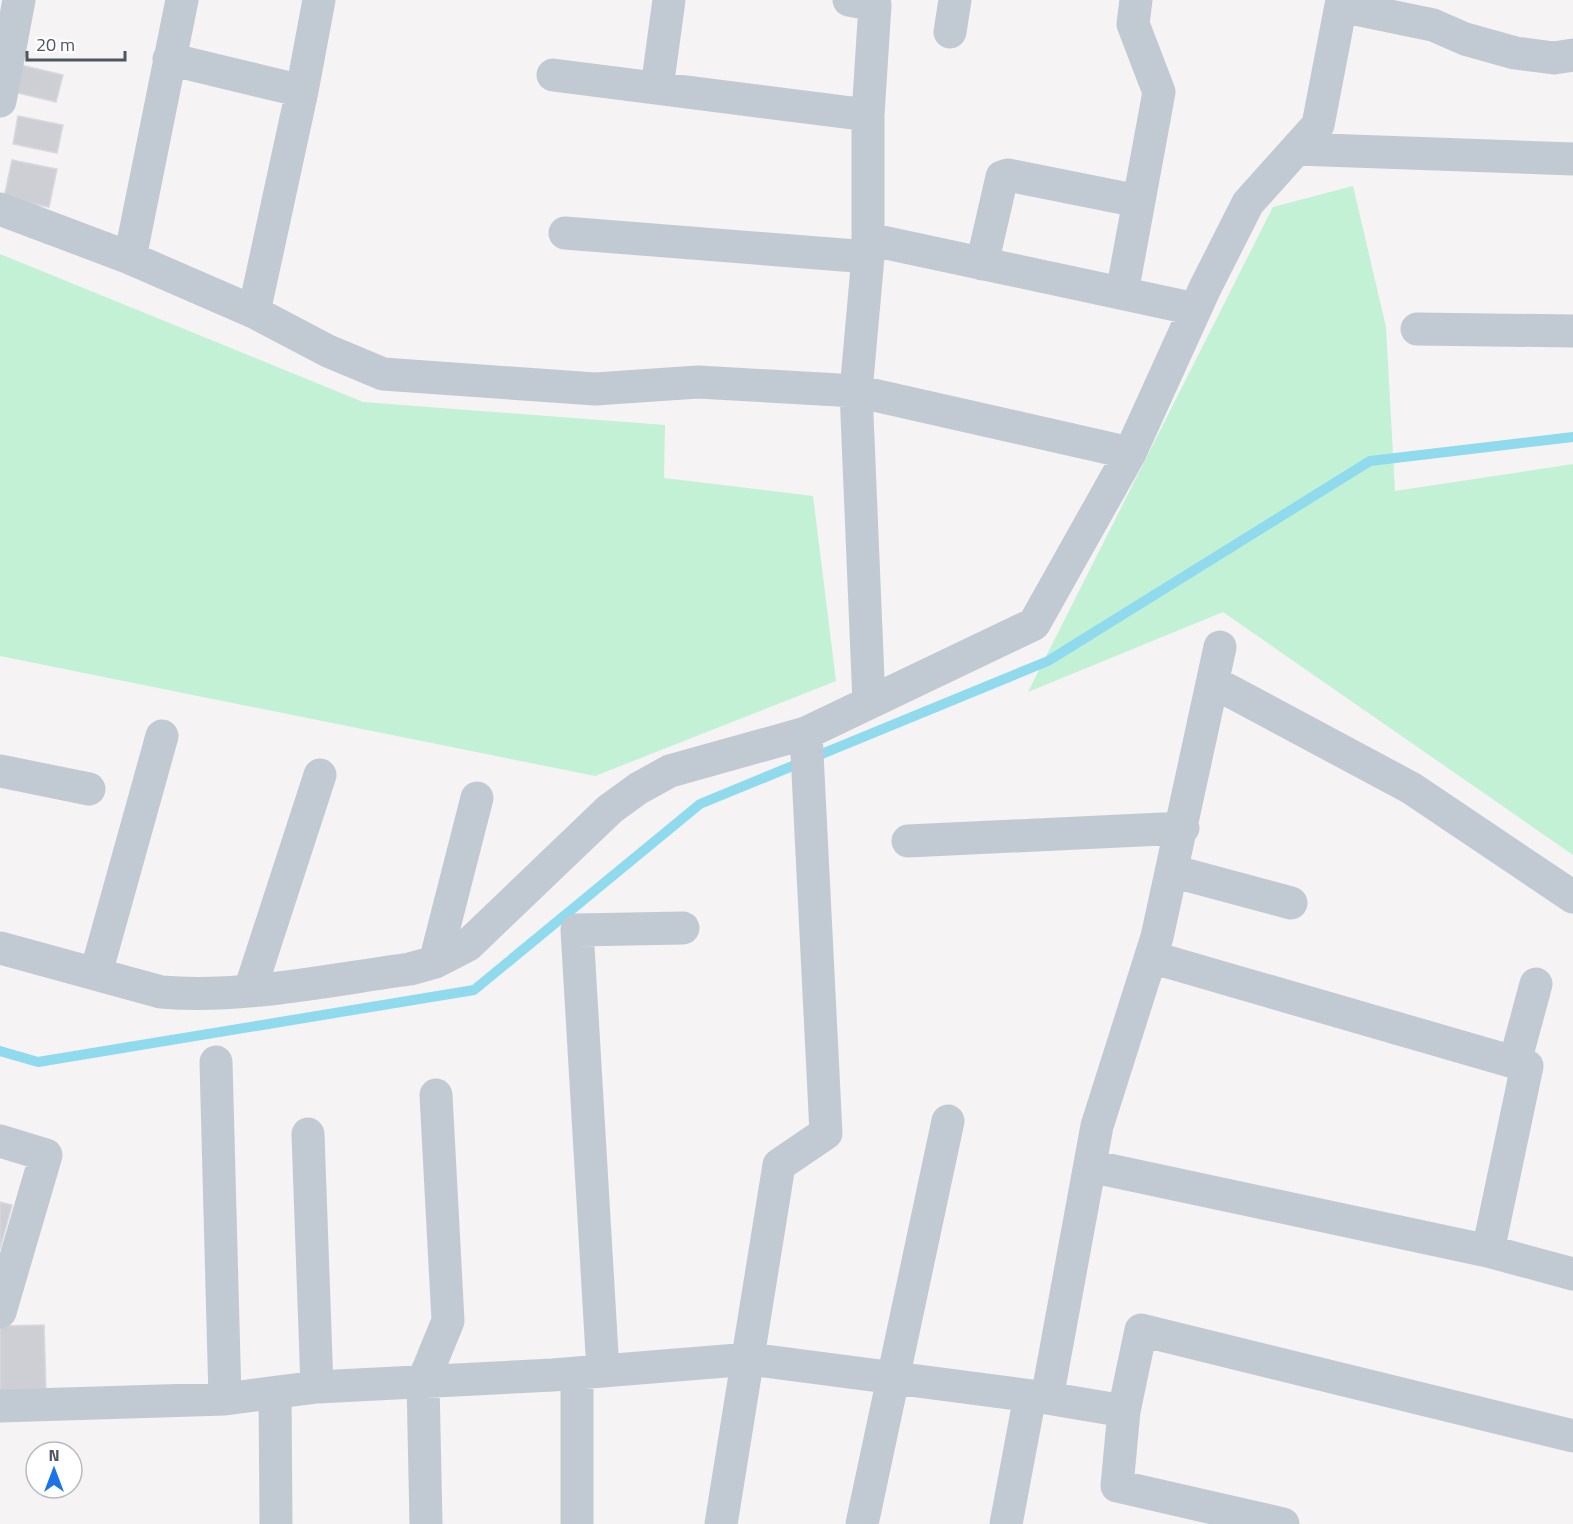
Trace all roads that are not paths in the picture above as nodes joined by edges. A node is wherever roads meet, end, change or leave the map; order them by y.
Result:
1 (19, 0) edge
2 (182, 0) edge
3 (319, 0) edge
4 (669, 0) edge
5 (849, 0) edge
6 (955, 0) edge
7 (1136, 0) edge
8 (1341, 3) edge
9 (950, 32) dead end
10 (1573, 55) edge
11 (169, 59) junction
12 (552, 75) dead end
13 (657, 88) junction
14 (302, 91) junction
15 (0, 101) edge
16 (867, 115) junction
17 (1297, 149) junction
18 (1573, 159) edge
19 (1138, 201) junction
20 (0, 209) edge
21 (565, 233) dead end
22 (867, 248) junction
23 (130, 258) junction
24 (982, 264) junction
25 (1122, 293) junction
26 (1195, 309) junction
27 (254, 312) junction
28 (1417, 329) dead end
29 (1573, 331) edge
30 (856, 391) junction
31 (1130, 453) junction
32 (1220, 647) dead end
33 (1213, 682) junction
34 (869, 703) junction
35 (806, 733) junction
36 (162, 736) dead end
37 (0, 771) edge
38 (320, 775) dead end
39 (89, 789) dead end
40 (477, 798) dead end
41 (1182, 828) junction
42 (908, 841) dead end
43 (1172, 871) junction
44 (1573, 897) edge
45 (1291, 903) dead end
46 (683, 928) dead end
47 (0, 948) edge
48 (1151, 957) junction
49 (435, 962) junction
50 (96, 974) junction
51 (1536, 984) dead end
52 (250, 990) junction
53 (216, 1062) dead end
54 (1515, 1062) junction
55 (436, 1095) dead end
56 (948, 1121) dead end
57 (308, 1134) dead end
58 (0, 1141) edge
59 (1090, 1166) junction
60 (1488, 1251) junction
61 (1573, 1274) edge
62 (0, 1312) edge
63 (750, 1359) junction
64 (590, 1372) junction
65 (895, 1378) junction
66 (423, 1382) junction
67 (317, 1387) junction
68 (275, 1393) junction
69 (1038, 1397) junction
70 (225, 1399) junction
71 (0, 1406) edge
72 (1124, 1411) junction
73 (1573, 1436) edge
74 (276, 1524) edge
75 (426, 1524) edge
76 (578, 1524) edge
77 (721, 1524) edge
78 (862, 1524) edge
79 (1006, 1524) edge
80 (1283, 1524) edge

1 - 15 street
2 - 11 street
3 - 14 street
4 - 13 street
5 - 16 street
6 - 9 street
7 - 19 street
8 - 10 street
8 - 17 street
11 - 14 street
11 - 23 street
12 - 13 street
13 - 16 street
14 - 27 street
16 - 22 street
17 - 18 street
17 - 26 street
19 - 24 street
19 - 25 street
20 - 23 street
21 - 22 street
22 - 24 street
22 - 30 street
23 - 27 street
24 - 25 street
25 - 26 street
26 - 31 street
27 - 30 street
28 - 29 street
30 - 31 street
30 - 34 street
31 - 34 street
32 - 33 street
33 - 41 street
33 - 44 street
34 - 35 street
35 - 49 street
35 - 63 street
36 - 50 street
37 - 39 street
38 - 52 street
40 - 49 street
41 - 42 street
41 - 43 street
43 - 45 street
43 - 48 street
46 - 64 street
47 - 50 street
48 - 54 street
48 - 59 street
49 - 52 street
50 - 52 street
51 - 54 street
53 - 70 street
54 - 60 street
55 - 66 street
56 - 65 street
57 - 67 street
58 - 62 street
59 - 60 street
59 - 69 street
60 - 61 street
63 - 64 street
63 - 65 street
63 - 77 street
64 - 66 street
64 - 76 street
65 - 69 street
65 - 78 street
66 - 67 street
66 - 75 street
67 - 68 street
68 - 70 street
68 - 74 street
69 - 72 street
69 - 79 street
70 - 71 street
72 - 73 street
72 - 80 street

